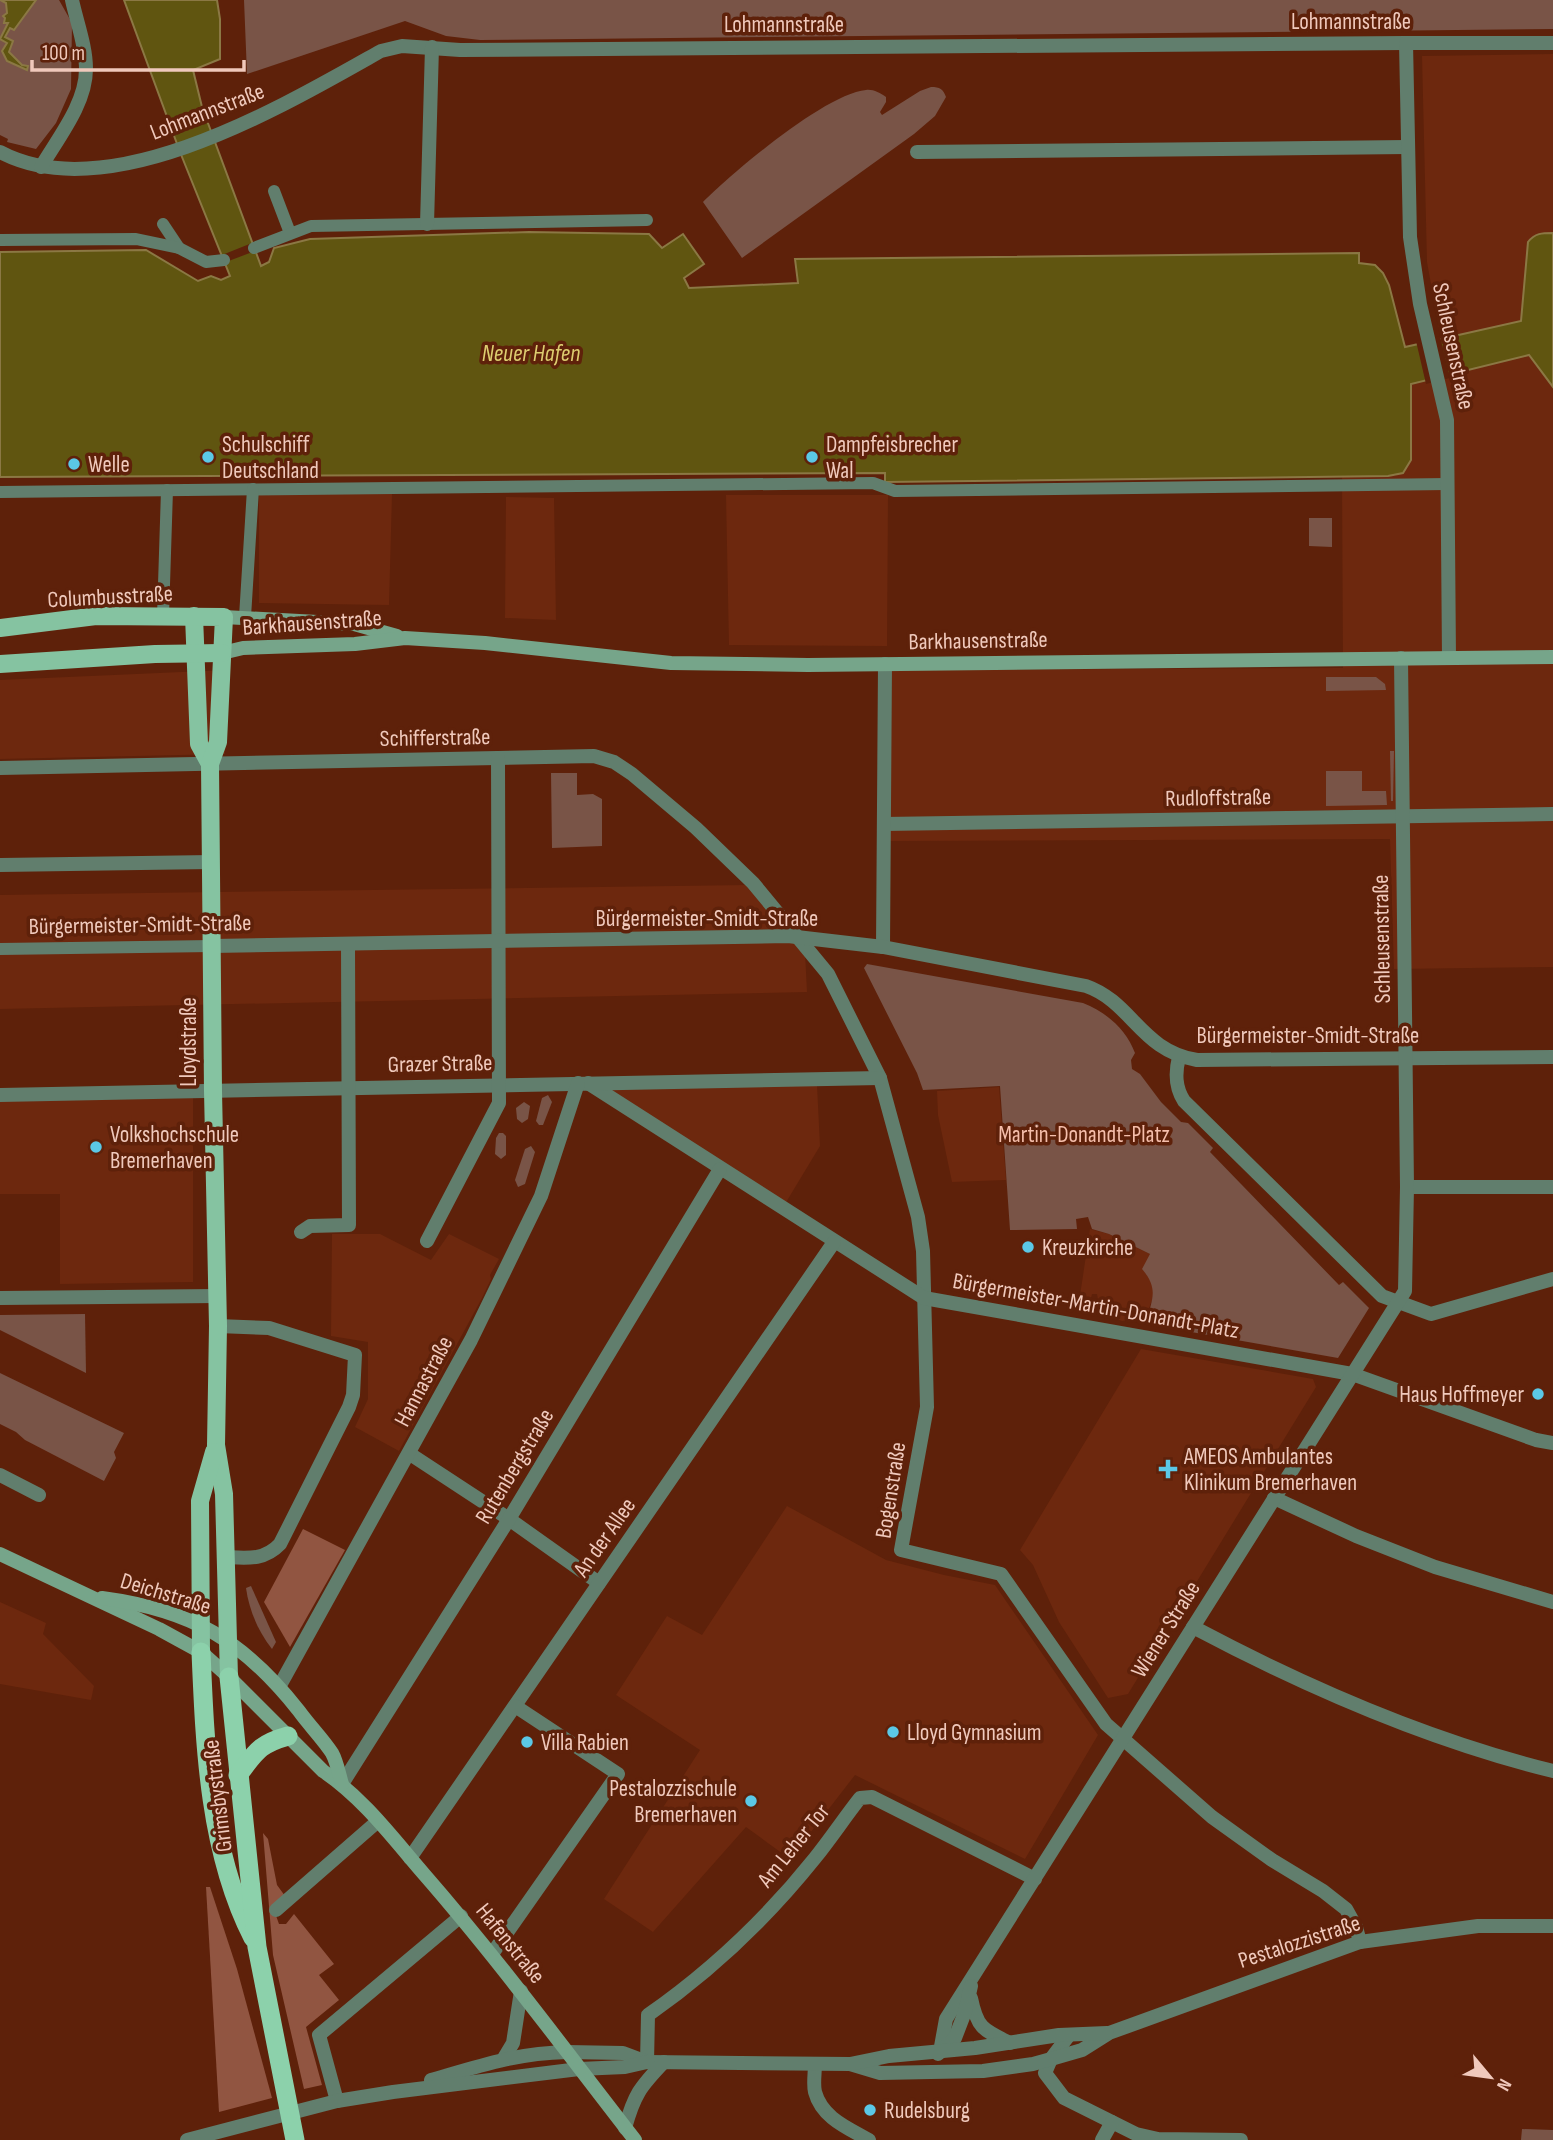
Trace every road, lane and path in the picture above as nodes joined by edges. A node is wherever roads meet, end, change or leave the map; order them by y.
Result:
1 (72, 0) edge
2 (1406, 43) junction
3 (1553, 43) edge
4 (432, 47) junction
5 (1407, 147) junction
6 (0, 152) edge
7 (917, 152) dead end
8 (41, 167) junction
9 (274, 191) dead end
10 (647, 220) dead end
11 (427, 223) junction
12 (163, 224) dead end
13 (290, 233) junction
14 (0, 240) edge
15 (179, 248) junction
16 (254, 248) dead end
17 (225, 260) dead end
18 (1447, 484) junction
19 (253, 489) junction
20 (167, 490) junction
21 (0, 492) edge
22 (163, 616) junction
23 (194, 616) junction
24 (224, 617) junction
25 (245, 617) junction
26 (0, 628) edge
27 (405, 638) junction
28 (222, 653) junction
29 (195, 654) junction
30 (1553, 657) edge
31 (1401, 658) junction
32 (1449, 658) junction
33 (0, 664) edge
34 (885, 664) junction
35 (498, 758) junction
36 (210, 764) junction
37 (0, 768) edge
38 (1553, 814) edge
39 (1403, 818) junction
40 (884, 824) junction
41 (212, 862) junction
42 (0, 865) edge
43 (798, 938) junction
44 (499, 941) junction
45 (348, 944) junction
46 (212, 946) junction
47 (883, 947) junction
48 (0, 949) edge
49 (1180, 1057) junction
50 (1553, 1057) edge
51 (1405, 1058) junction
52 (880, 1078) junction
53 (583, 1083) junction
54 (501, 1084) junction
55 (348, 1088) junction
56 (213, 1091) junction
57 (0, 1095) edge
58 (720, 1169) junction
59 (1407, 1187) junction
60 (1553, 1187) edge
61 (301, 1232) dead end
62 (427, 1241) dead end
63 (834, 1242) junction
64 (1553, 1279) edge
65 (218, 1296) junction
66 (0, 1298) edge
67 (924, 1298) junction
68 (1398, 1302) junction
69 (218, 1326) junction
70 (1352, 1374) junction
71 (1553, 1443) edge
72 (216, 1445) junction
73 (410, 1454) junction
74 (0, 1475) edge
75 (40, 1495) dead end
76 (1274, 1498) junction
77 (509, 1519) junction
78 (0, 1555) edge
79 (225, 1557) junction
80 (599, 1583) junction
81 (88, 1597) junction
82 (1553, 1602) edge
83 (200, 1624) junction
84 (1193, 1627) junction
85 (228, 1640) junction
86 (201, 1652) junction
87 (229, 1677) junction
88 (279, 1687) junction
89 (515, 1706) junction
90 (288, 1736) junction
91 (1123, 1740) junction
92 (1553, 1772) edge
93 (239, 1775) junction
94 (342, 1784) junction
95 (378, 1821) junction
96 (410, 1858) junction
97 (1035, 1879) junction
98 (276, 1910) dead end
99 (461, 1916) junction
100 (1553, 1926) edge
101 (1360, 1942) junction
102 (257, 1947) junction
103 (492, 1954) junction
104 (971, 1986) junction
105 (521, 1991) junction
106 (1109, 2033) junction
107 (1069, 2035) junction
108 (1010, 2043) junction
109 (567, 2052) junction
110 (940, 2052) junction
111 (504, 2058) junction
112 (1051, 2059) junction
113 (647, 2062) junction
114 (664, 2062) junction
115 (815, 2064) junction
116 (850, 2064) junction
117 (579, 2069) junction
118 (968, 2071) junction
119 (907, 2073) junction
120 (393, 2092) junction
121 (337, 2101) junction
122 (1112, 2122) junction
123 (625, 2128) junction
124 (187, 2140) edge
125 (296, 2140) edge
126 (635, 2140) edge
127 (869, 2140) edge
128 (1102, 2140) edge
129 (1241, 2140) edge

1 - 8 street
2 - 3 street, Lohmannstraße
2 - 4 street, Lohmannstraße
2 - 5 street, Schleusenstraße
4 - 8 street, Lohmannstraße
4 - 11 street
5 - 7 street
5 - 18 street, Schleusenstraße
6 - 8 street, Lohmannstraße
9 - 13 street
10 - 11 street
11 - 13 street
12 - 15 street
13 - 16 street
14 - 15 street
15 - 17 street
18 - 19 street
18 - 32 street, Schleusenstraße
19 - 20 street
19 - 25 street
20 - 21 street
20 - 22 street
22 - 23 main road, Columbusstraße
22 - 26 main road, Columbusstraße
23 - 24 main road, Columbusstraße
23 - 29 main road, Lloydstraße
24 - 25 main road, Barkhausenstraße
24 - 28 main road, Lloydstraße
25 - 27 main road, Barkhausenstraße
27 - 28 main road, Barkhausenstraße
27 - 34 main road, Barkhausenstraße
28 - 29 main road
28 - 36 main road, Lloydstraße
29 - 33 main road
29 - 36 main road, Lloydstraße
30 - 32 main road, Barkhausenstraße
31 - 32 main road, Barkhausenstraße
31 - 34 main road, Barkhausenstraße
31 - 39 street, Schleusenstraße
34 - 40 street
35 - 36 street, Schifferstraße
35 - 43 street, Schifferstraße
35 - 44 street
36 - 37 street, Schifferstraße
36 - 41 main road, Lloydstraße
38 - 39 street, Rudloffstraße
39 - 40 street, Rudloffstraße
39 - 51 street, Schleusenstraße
40 - 47 street
41 - 42 street
41 - 46 main road, Lloydstraße
43 - 44 street, Bürgermeister-Smidt-Straße
43 - 47 street, Bürgermeister-Smidt-Straße
43 - 52 street, Bürgermeister-Martin-Donandt-Platz
44 - 45 street, Bürgermeister-Smidt-Straße
44 - 54 street
45 - 46 street, Bürgermeister-Smidt-Straße
45 - 55 street
46 - 48 street, Bürgermeister-Smidt-Straße
46 - 56 main road, Lloydstraße
47 - 49 street, Bürgermeister-Smidt-Straße
49 - 51 street, Bürgermeister-Smidt-Straße
49 - 68 street
50 - 51 street, Bürgermeister-Smidt-Straße
51 - 59 street, Schleusenstraße
52 - 53 street, Grazer Straße
52 - 67 street, Bürgermeister-Martin-Donandt-Platz
53 - 54 street, Grazer Straße
53 - 58 street
53 - 73 street, Hannastraße
54 - 55 street, Grazer Straße
54 - 62 street
55 - 56 street, Grazer Straße
55 - 61 street
56 - 57 street, Grazer Straße
56 - 65 main road, Lloydstraße
58 - 63 street
58 - 77 street, Rutenbergstraße
59 - 60 street
59 - 68 street, Schleusenstraße
63 - 67 street
63 - 80 street, An der Allee
64 - 68 street
65 - 66 street
65 - 69 main road, Lloydstraße
67 - 70 street, Bürgermeister-Martin-Donandt-Platz
67 - 91 street, Bogenstraße
68 - 70 street, Wiener Straße
69 - 72 main road, Lloydstraße
69 - 79 street
70 - 71 street, Bürgermeister-Martin-Donandt-Platz
70 - 76 street, Wiener Straße
72 - 79 main road, Lloydstraße
72 - 83 main road, Lloydstraße
73 - 77 street
73 - 88 street, Hannastraße
74 - 75 street
76 - 82 street
76 - 84 street, Wiener Straße
77 - 80 street
77 - 94 street, Rutenbergstraße
78 - 81 main road, Deichstraße
79 - 85 main road, Lloydstraße
80 - 89 street, An der Allee
81 - 83 main road, Deichstraße
81 - 86 main road, Deichstraße
83 - 85 main road, Deichstraße
83 - 86 main road, Lloydstraße
84 - 91 street, Wiener Straße
84 - 92 street
85 - 87 main road, Grimsbystraße
85 - 88 main road, Hafenstraße
86 - 87 main road, Hafenstraße
86 - 102 highway, Grimsbystraße
87 - 90 main road, Hafenstraße
87 - 93 highway, Grimsbystraße
88 - 94 main road, Hafenstraße
89 - 96 street, An der Allee
89 - 103 street
90 - 93 highway
90 - 94 main road, Hafenstraße
91 - 97 street, Wiener Straße
91 - 101 street
93 - 102 highway, Grimsbystraße
94 - 95 main road, Hafenstraße
95 - 96 main road, Hafenstraße
95 - 98 street
96 - 99 main road, Hafenstraße
97 - 104 street, Wiener Straße
97 - 113 street, Am Leher Tor
99 - 103 main road, Hafenstraße
99 - 121 street
100 - 101 street, Pestalozzistraße
101 - 106 street, Pestalozzistraße
102 - 125 highway, Grimsbystraße
103 - 105 main road, Hafenstraße
104 - 108 street
104 - 110 street, Wiener Straße
105 - 109 main road, Hafenstraße
105 - 111 street
106 - 107 street, Pestalozzistraße
106 - 112 street, Pestalozzistraße
107 - 108 street, Pestalozzistraße
107 - 112 street
108 - 110 street, Pestalozzistraße
109 - 111 street, Pestalozzistraße
109 - 113 street, Pestalozzistraße
109 - 117 main road, Hafenstraße
110 - 116 street, Pestalozzistraße
110 - 118 street
110 - 119 street, Wiener Straße
111 - 120 street, Pestalozzistraße
112 - 118 street, Pestalozzistraße
112 - 122 street
113 - 114 street, Pestalozzistraße
113 - 117 street, Pestalozzistraße
114 - 115 street, Pestalozzistraße
114 - 123 street
115 - 116 street, Pestalozzistraße
115 - 127 street
116 - 119 street, Pestalozzistraße
117 - 120 street, Pestalozzistraße
117 - 123 main road, Hafenstraße
118 - 119 street, Pestalozzistraße
120 - 121 street
121 - 124 street
122 - 128 street
122 - 129 street
123 - 126 main road, Hafenstraße

